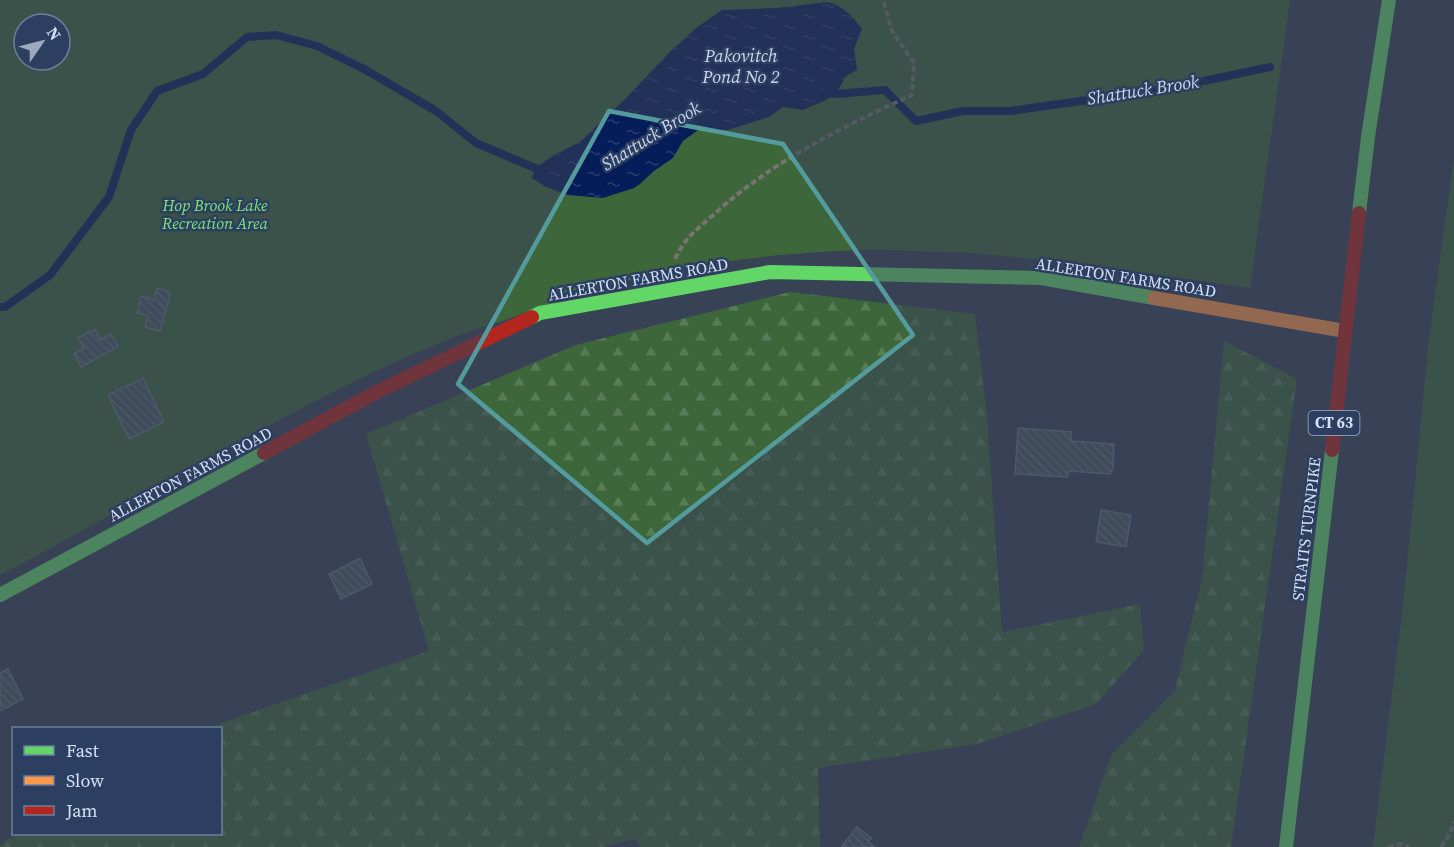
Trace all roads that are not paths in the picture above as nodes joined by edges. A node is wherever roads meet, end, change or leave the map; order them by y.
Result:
1 (1389, 0) edge
2 (1345, 331) junction
3 (0, 595) edge
4 (1286, 847) edge

1 - 2 street, STRAITS TURNPIKE / CT 63
2 - 3 street, ALLERTON FARMS ROAD
2 - 4 street, STRAITS TURNPIKE / CT 63

